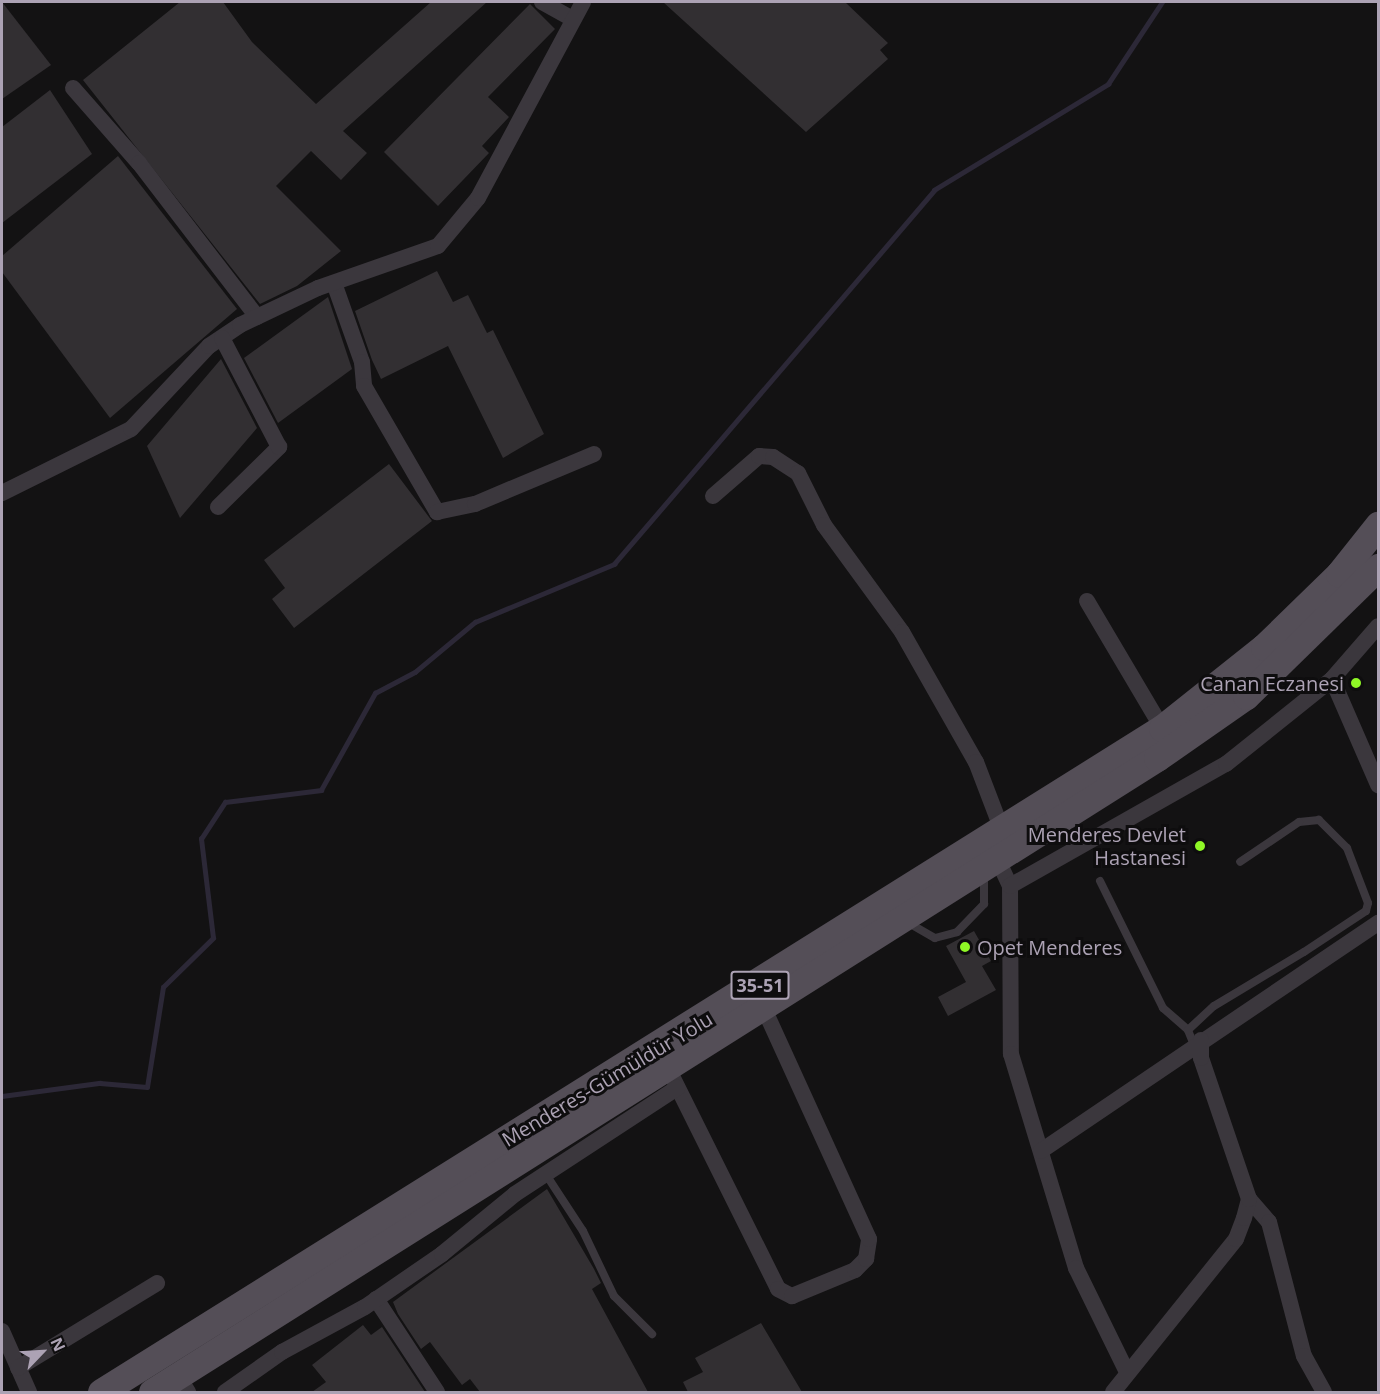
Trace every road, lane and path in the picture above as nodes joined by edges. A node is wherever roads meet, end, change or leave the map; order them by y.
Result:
1 (542, 2) edge
2 (583, 2) edge
3 (573, 19) junction
4 (73, 88) dead end
5 (334, 284) junction
6 (256, 317) junction
7 (222, 338) junction
8 (594, 454) dead end
9 (2, 493) edge
10 (713, 496) dead end
11 (218, 507) dead end
12 (1378, 525) edge
13 (1378, 567) edge
14 (1087, 601) dead end
15 (1378, 626) edge
16 (1332, 679) junction
17 (1162, 728) junction
18 (1372, 752) edge
19 (1378, 785) edge
20 (1002, 830) junction
21 (990, 862) junction
22 (1240, 862) dead end
23 (1100, 881) dead end
24 (1010, 886) junction
25 (902, 918) junction
26 (1378, 923) edge
27 (763, 1006) junction
28 (1194, 1038) junction
29 (666, 1064) junction
30 (677, 1089) junction
31 (1041, 1151) junction
32 (545, 1173) junction
33 (1249, 1199) junction
34 (157, 1283) dead end
35 (376, 1299) junction
36 (2, 1331) edge
37 (652, 1334) dead end
38 (18, 1368) junction
39 (1127, 1372) junction
40 (183, 1384) edge
41 (29, 1392) edge
42 (101, 1392) edge
43 (152, 1392) edge
44 (225, 1392) edge
45 (438, 1392) edge
46 (1113, 1392) edge
47 (1324, 1392) edge

1 - 3 street
2 - 3 street
3 - 5 street
4 - 6 street
5 - 6 street
5 - 8 street
6 - 7 street
7 - 9 street
7 - 11 street
10 - 20 street
12 - 17 main road, Menderes-Gümüldür Yolu / 35-51
13 - 21 main road, Menderes-Gümüldür Yolu / 35-51
14 - 17 street
15 - 16 street
16 - 18 street
16 - 24 street
17 - 20 main road, Menderes-Gümüldür Yolu / 35-51
18 - 19 street
20 - 42 main road, Menderes-Gümüldür Yolu / 35-51
21 - 24 street
21 - 25 main road, Menderes-Gümüldür Yolu / 35-51
21 - 25 lane
22 - 28 lane
23 - 28 lane
24 - 31 street
25 - 27 main road, Menderes-Gümüldür Yolu / 35-51
26 - 28 street
27 - 29 main road, Menderes-Gümüldür Yolu / 35-51
27 - 30 street
28 - 31 street
28 - 33 street
29 - 30 street
29 - 40 main road, Menderes-Gümüldür Yolu / 35-51
30 - 32 street
31 - 39 street
32 - 35 street
32 - 37 lane
33 - 39 street
33 - 47 street
34 - 38 street
35 - 44 street
35 - 45 street
36 - 38 street
38 - 41 street
39 - 46 street
40 - 43 main road, Menderes-Gümüldür Yolu / 35-51

